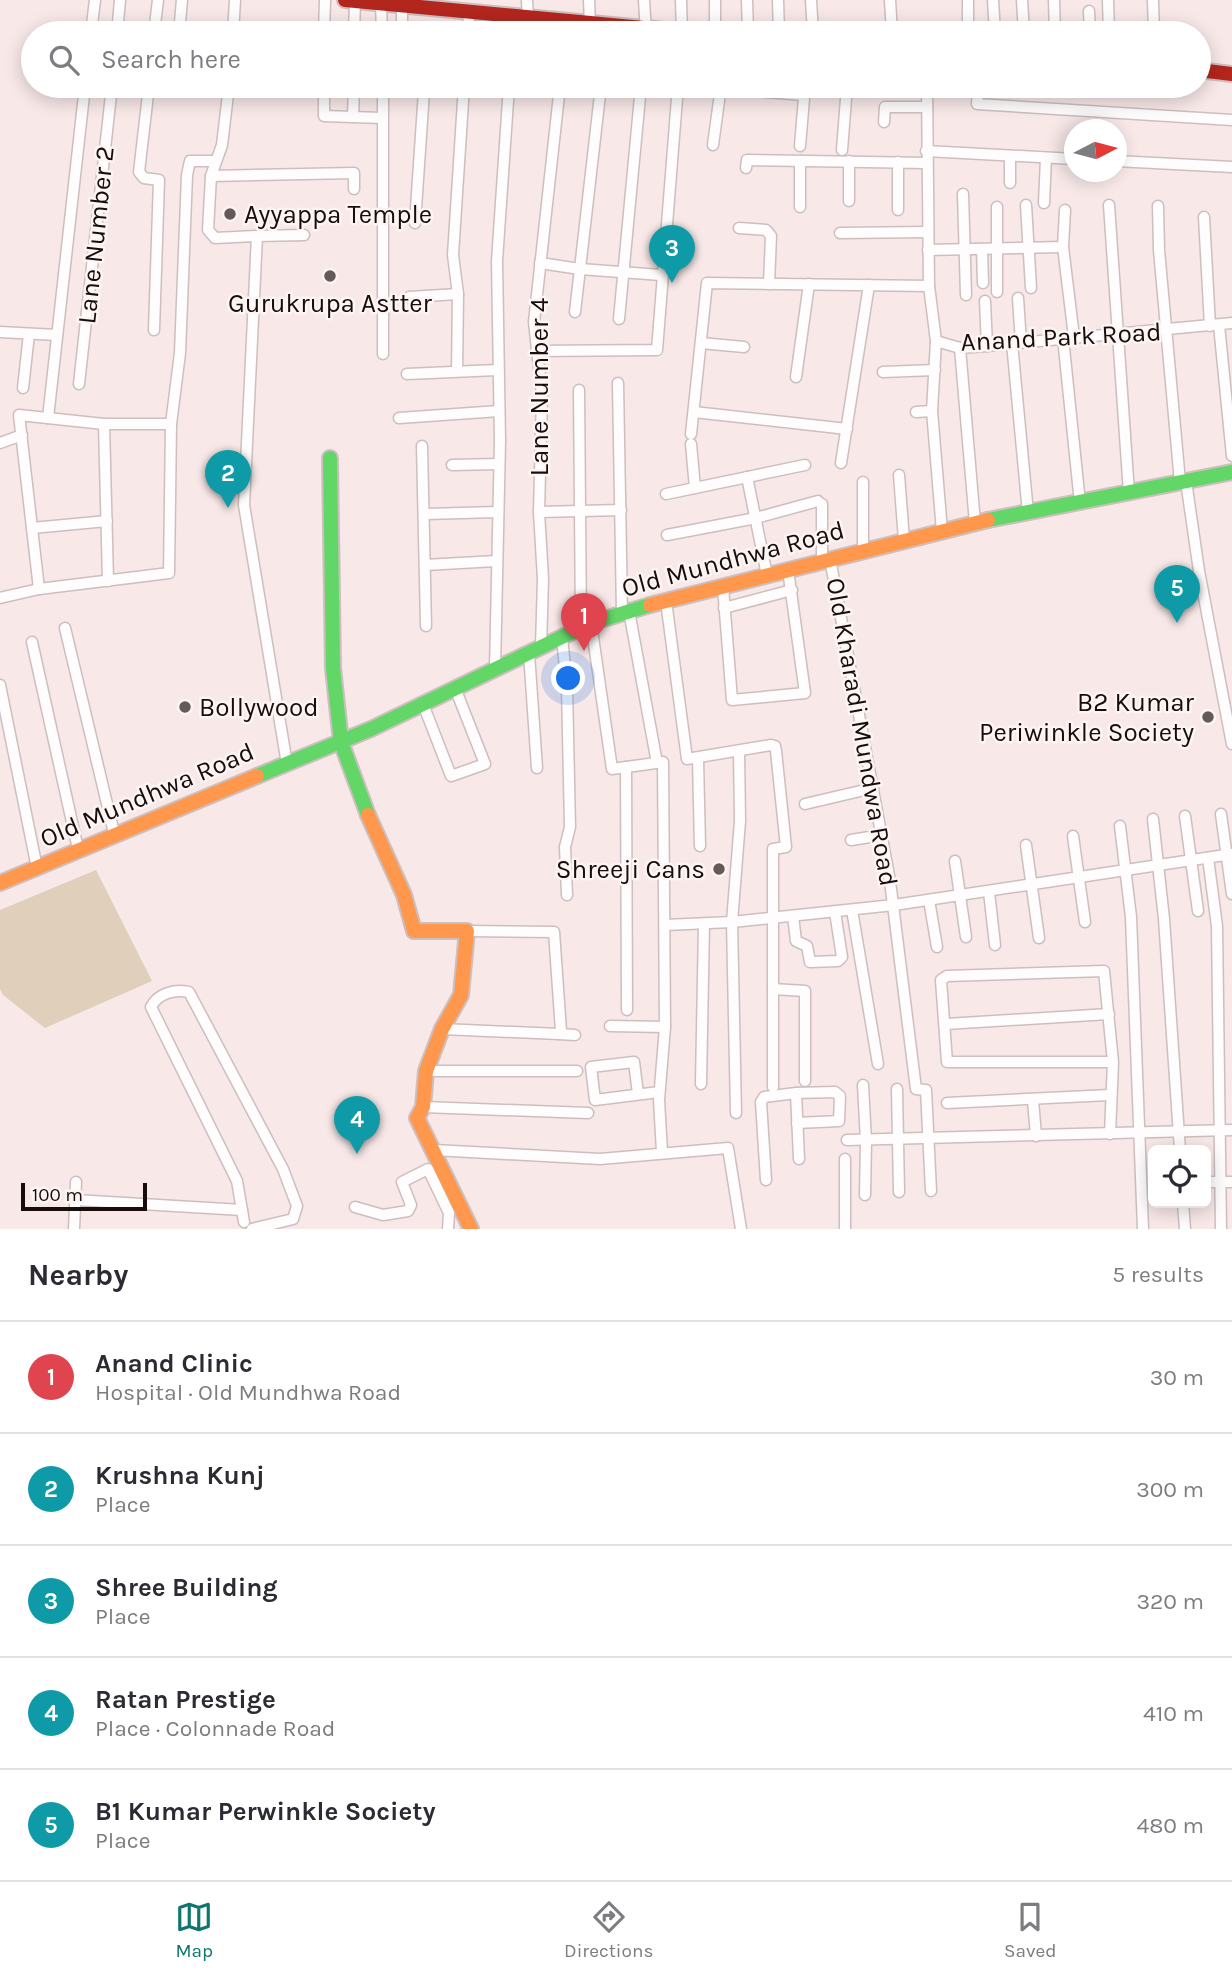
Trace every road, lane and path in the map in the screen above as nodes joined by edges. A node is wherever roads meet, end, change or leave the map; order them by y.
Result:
1 (95, 0) edge
2 (120, 0) edge
3 (158, 0) edge
4 (182, 0) edge
5 (235, 0) edge
6 (325, 0) edge
7 (345, 0) edge
8 (527, 0) edge
9 (589, 0) edge
10 (644, 0) edge
11 (681, 0) edge
12 (715, 0) edge
13 (747, 0) edge
14 (778, 0) edge
15 (811, 0) edge
16 (890, 0) edge
17 (968, 0) edge
18 (993, 0) edge
19 (1022, 0) edge
20 (1054, 0) edge
21 (1108, 0) edge
22 (355, 1) edge
23 (1153, 1) edge
24 (377, 2) edge
25 (411, 4) edge
26 (459, 8) edge
27 (1090, 11) dead end
28 (521, 18) junction
29 (92, 21) edge
30 (118, 21) edge
31 (156, 21) edge
32 (180, 21) edge
33 (234, 21) edge
34 (324, 21) edge
35 (354, 21) edge
36 (380, 21) edge
37 (406, 21) edge
38 (519, 21) edge
39 (534, 21) edge
40 (590, 21) edge
41 (645, 21) edge
42 (685, 21) edge
43 (715, 21) edge
44 (748, 21) edge
45 (779, 21) edge
46 (812, 21) edge
47 (891, 21) edge
48 (968, 21) edge
49 (994, 21) edge
50 (1023, 21) edge
51 (1055, 21) edge
52 (1090, 21) edge
53 (1109, 21) edge
54 (1154, 21) edge
55 (1211, 71) edge
56 (1232, 74) edge
57 (84, 98) edge
58 (111, 98) edge
59 (148, 98) edge
60 (228, 98) edge
61 (324, 98) edge
62 (354, 98) edge
63 (383, 98) edge
64 (424, 98) edge
65 (463, 98) edge
66 (508, 98) edge
67 (558, 98) edge
68 (600, 98) edge
69 (640, 98) edge
70 (677, 98) edge
71 (719, 98) edge
72 (803, 98) edge
73 (845, 98) edge
74 (927, 98) edge
75 (977, 98) edge
76 (927, 107) junction
77 (353, 117) junction
78 (382, 118) junction
79 (1232, 120) edge
80 (884, 122) dead end
81 (713, 145) dead end
82 (800, 146) dead end
83 (842, 150) dead end
84 (1010, 156) junction
85 (926, 157) junction
86 (1046, 158) junction
87 (1064, 159) edge
88 (215, 161) junction
89 (800, 161) junction
90 (849, 161) junction
91 (898, 162) junction
92 (1127, 162) edge
93 (1232, 167) edge
94 (746, 168) dead end
95 (211, 176) junction
96 (1010, 183) dead end
97 (354, 189) dead end
98 (963, 194) dead end
99 (849, 201) dead end
100 (1044, 203) dead end
101 (1026, 205) dead end
102 (1109, 205) dead end
103 (1158, 206) dead end
104 (800, 207) dead end
105 (997, 207) dead end
106 (898, 210) dead end
107 (1065, 210) dead end
108 (1204, 217) dead end
109 (415, 223) dead end
110 (738, 228) dead end
111 (927, 232) junction
112 (840, 233) dead end
113 (304, 235) dead end
114 (257, 236) junction
115 (1063, 247) junction
116 (1029, 248) junction
117 (982, 249) junction
118 (998, 249) junction
119 (928, 250) junction
120 (963, 250) junction
121 (540, 263) junction
122 (580, 269) junction
123 (621, 272) junction
124 (661, 275) junction
125 (983, 283) dead end
126 (769, 284) junction
127 (809, 284) junction
128 (869, 285) junction
129 (929, 286) junction
130 (1031, 288) dead end
131 (997, 292) dead end
132 (458, 294) junction
133 (966, 295) dead end
134 (409, 297) dead end
135 (1018, 298) dead end
136 (985, 301) dead end
137 (575, 312) dead end
138 (618, 319) dead end
139 (1232, 323) edge
140 (1214, 326) junction
141 (154, 330) dead end
142 (1167, 331) junction
143 (0, 332) edge
144 (29, 334) junction
145 (57, 335) junction
146 (1117, 335) junction
147 (1069, 337) junction
148 (936, 341) junction
149 (701, 343) junction
150 (1017, 343) junction
151 (988, 346) junction
152 (744, 347) dead end
153 (960, 348) junction
154 (536, 351) junction
155 (383, 354) dead end
156 (497, 370) junction
157 (934, 370) junction
158 (457, 371) junction
159 (883, 372) dead end
160 (407, 374) dead end
161 (796, 377) dead end
162 (618, 383) dead end
163 (79, 384) dead end
164 (23, 388) dead end
165 (579, 390) dead end
166 (499, 411) junction
167 (932, 411) junction
168 (694, 412) junction
169 (916, 412) dead end
170 (48, 418) junction
171 (399, 418) dead end
172 (104, 424) junction
173 (170, 424) junction
174 (848, 429) junction
175 (22, 436) junction
176 (0, 443) edge
177 (422, 446) dead end
178 (1232, 456) edge
179 (330, 458) dead end
180 (841, 463) dead end
181 (499, 464) junction
182 (806, 465) dead end
183 (452, 466) dead end
184 (1232, 472) edge
185 (899, 475) dead end
186 (747, 477) junction
187 (863, 482) dead end
188 (1183, 482) junction
189 (695, 488) junction
190 (1129, 493) junction
191 (666, 494) dead end
192 (1080, 503) junction
193 (621, 510) junction
194 (580, 511) junction
195 (497, 512) junction
196 (538, 512) junction
197 (1028, 513) junction
198 (426, 514) junction
199 (756, 518) junction
200 (107, 521) junction
201 (975, 523) junction
202 (32, 528) junction
203 (942, 531) junction
204 (667, 535) dead end
205 (904, 540) junction
206 (863, 551) junction
207 (826, 560) junction
208 (496, 561) junction
209 (425, 565) junction
210 (788, 570) junction
211 (766, 575) junction
212 (108, 580) junction
213 (723, 587) junction
214 (39, 589) junction
215 (792, 590) junction
216 (0, 598) edge
217 (666, 601) junction
218 (724, 608) junction
219 (625, 612) junction
220 (586, 625) junction
221 (426, 626) dead end
222 (65, 628) dead end
223 (562, 637) junction
224 (32, 642) dead end
225 (535, 650) junction
226 (495, 669) junction
227 (0, 685) edge
228 (456, 688) junction
229 (423, 704) junction
230 (341, 742) junction
231 (1232, 744) edge
232 (739, 752) junction
233 (693, 759) junction
234 (657, 763) junction
235 (287, 764) junction
236 (626, 767) junction
237 (537, 768) dead end
238 (873, 788) junction
239 (805, 804) dead end
240 (1221, 814) dead end
241 (1185, 816) dead end
242 (1153, 819) dead end
243 (1120, 825) dead end
244 (114, 833) junction
245 (882, 835) junction
246 (1073, 836) dead end
247 (852, 840) dead end
248 (1026, 845) dead end
249 (700, 846) dead end
250 (78, 849) junction
251 (1229, 855) edge
252 (1208, 858) junction
253 (955, 861) dead end
254 (1191, 861) junction
255 (1158, 867) junction
256 (37, 868) junction
257 (1125, 872) junction
258 (1079, 878) junction
259 (0, 883) edge
260 (1031, 885) junction
261 (989, 892) junction
262 (1231, 894) edge
263 (567, 895) dead end
264 (960, 896) junction
265 (929, 900) junction
266 (894, 905) junction
267 (852, 910) junction
268 (1198, 911) dead end
269 (835, 912) junction
270 (793, 916) junction
271 (774, 918) junction
272 (732, 922) junction
273 (1085, 922) dead end
274 (704, 924) junction
275 (665, 925) junction
276 (467, 931) junction
277 (966, 937) dead end
278 (1039, 938) dead end
279 (995, 945) dead end
280 (937, 947) dead end
281 (773, 989) junction
282 (627, 1010) dead end
283 (1108, 1014) junction
284 (946, 1024) junction
285 (610, 1026) dead end
286 (665, 1027) junction
287 (442, 1030) junction
288 (559, 1034) junction
289 (575, 1035) dead end
290 (1113, 1062) junction
291 (878, 1064) dead end
292 (426, 1071) junction
293 (577, 1071) dead end
294 (805, 1081) dead end
295 (701, 1084) dead end
296 (863, 1085) dead end
297 (773, 1087) dead end
298 (897, 1089) dead end
299 (659, 1092) junction
300 (796, 1093) junction
301 (638, 1094) junction
302 (1110, 1095) junction
303 (1034, 1100) junction
304 (947, 1103) dead end
305 (420, 1112) junction
306 (587, 1113) dead end
307 (736, 1113) dead end
308 (797, 1123) junction
309 (1218, 1130) junction
310 (1232, 1130) edge
311 (1178, 1131) junction
312 (1140, 1133) junction
313 (1110, 1134) junction
314 (1036, 1136) junction
315 (896, 1139) junction
316 (929, 1139) junction
317 (847, 1140) dead end
318 (866, 1141) junction
319 (1179, 1145) edge
320 (435, 1150) junction
321 (662, 1152) junction
322 (799, 1159) dead end
323 (845, 1159) dead end
324 (766, 1180) dead end
325 (76, 1182) dead end
326 (1211, 1182) edge
327 (1220, 1182) junction
328 (1232, 1182) edge
329 (1148, 1186) edge
330 (1140, 1187) junction
331 (931, 1191) dead end
332 (899, 1192) dead end
333 (865, 1195) dead end
334 (75, 1200) junction
335 (355, 1207) dead end
336 (1183, 1208) edge
337 (242, 1210) junction
338 (247, 1227) edge
339 (74, 1229) edge
340 (446, 1229) edge
341 (471, 1229) edge
342 (741, 1229) edge
343 (845, 1229) edge
344 (1143, 1229) edge
345 (1185, 1229) edge
346 (1222, 1229) edge

1 - 29 street
2 - 30 street
3 - 31 street
4 - 32 street
5 - 33 street
6 - 34 street
7 - 22 street
8 - 28 street
9 - 40 street
10 - 41 street
11 - 42 street
12 - 43 street
13 - 44 street
14 - 45 street
15 - 46 street
16 - 47 street
17 - 48 street
18 - 49 street
19 - 50 street
20 - 51 street
21 - 53 street
22 - 24 street
22 - 35 street
23 - 54 street
24 - 25 street
24 - 36 street
25 - 26 street
25 - 37 street
26 - 28 street
27 - 52 street
28 - 38 street
28 - 39 street
55 - 56 street
57 - 145 street
58 - 163 street, Lane Number 2
59 - 141 street
60 - 88 street
61 - 77 street
62 - 77 street
63 - 78 street
64 - 109 street
65 - 132 street
66 - 156 street
67 - 121 street, Lane Number 4
68 - 122 street
69 - 123 street
70 - 124 street
71 - 81 street
72 - 82 street
73 - 83 street
74 - 76 street, Anand Park Road
75 - 79 street
76 - 80 street
76 - 85 street, Anand Park Road
77 - 78 street
78 - 155 street
84 - 85 street
84 - 86 street
84 - 96 street
85 - 91 street
85 - 111 street, Anand Park Road
86 - 87 street
86 - 100 street
88 - 95 street
88 - 173 street
89 - 90 street
89 - 94 street
89 - 104 street
90 - 91 street
90 - 99 street
91 - 106 street
92 - 93 street
95 - 97 street
95 - 114 street
98 - 120 street
101 - 116 street
102 - 146 street
103 - 142 street
105 - 118 street
107 - 115 street
108 - 140 street
110 - 126 street
111 - 112 street
111 - 119 street, Anand Park Road
113 - 114 street
114 - 235 street
115 - 116 street
115 - 147 street
116 - 118 street
116 - 130 street
117 - 118 street
117 - 120 street
117 - 125 street
118 - 131 street
119 - 120 street
119 - 129 street, Anand Park Road
120 - 133 street
121 - 122 street
121 - 154 street, Lane Number 4
122 - 123 street
122 - 137 street
123 - 124 street
123 - 138 street
124 - 154 street
126 - 127 street
126 - 149 street
127 - 128 street
127 - 161 street
128 - 129 street
128 - 174 street
129 - 148 street, Anand Park Road
132 - 134 street
132 - 158 street
135 - 150 street
136 - 151 street
139 - 140 street, Anand Park Road
140 - 142 street, Anand Park Road
140 - 178 street
142 - 146 street, Anand Park Road
142 - 188 street
143 - 144 street
144 - 145 street
144 - 164 street
145 - 170 street
146 - 147 street, Anand Park Road
146 - 190 street
147 - 150 street, Anand Park Road
147 - 192 street
148 - 153 street, Anand Park Road
148 - 157 street
149 - 152 street
149 - 168 street
150 - 151 street, Anand Park Road
150 - 197 street
151 - 153 street, Anand Park Road
153 - 201 street
154 - 196 street, Lane Number 4
156 - 158 street
156 - 166 street
157 - 159 street
157 - 167 street
158 - 160 street
162 - 193 street
165 - 194 street
166 - 171 street
166 - 181 street
167 - 169 street
167 - 203 street
168 - 174 street
168 - 189 street
170 - 172 street
170 - 175 street
172 - 173 street
172 - 200 street
173 - 212 street
174 - 180 street
175 - 176 street
175 - 202 street
177 - 198 street
179 - 230 street
181 - 183 street
181 - 195 street
182 - 186 street
184 - 188 street, Old Mundhwa Road
185 - 205 street
186 - 189 street
186 - 199 street
187 - 206 street
188 - 190 street, Old Mundhwa Road
188 - 231 street
189 - 191 street
190 - 192 street, Old Mundhwa Road
192 - 197 street, Old Mundhwa Road
193 - 194 street
193 - 219 street
194 - 196 street
194 - 220 street
195 - 198 street
195 - 208 street
196 - 225 street, Lane Number 4
197 - 201 street, Old Mundhwa Road
198 - 209 street
199 - 204 street
199 - 207 street, Old Kharadi Mundwa Road
199 - 211 street
200 - 202 street
200 - 212 street
201 - 203 street, Old Mundhwa Road
202 - 214 street
203 - 205 street, Old Mundhwa Road
205 - 206 street, Old Mundhwa Road
206 - 207 street, Old Mundhwa Road
207 - 210 street, Old Mundhwa Road
207 - 238 street, Old Kharadi Mundwa Road
208 - 209 street
208 - 226 street
209 - 221 street
210 - 211 street, Old Mundhwa Road
210 - 215 street
211 - 213 street, Old Mundhwa Road
212 - 214 street
213 - 217 street, Old Mundhwa Road
213 - 218 street
214 - 216 street
215 - 218 street
215 - 218 street
217 - 219 street, Old Mundhwa Road
217 - 233 street
219 - 220 street, Old Mundhwa Road
219 - 234 street
220 - 223 street, Old Mundhwa Road
220 - 236 street
222 - 244 street
223 - 225 street, Old Mundhwa Road
223 - 263 street
224 - 250 street
225 - 226 street, Old Mundhwa Road
225 - 237 street, Lane Number 4
226 - 228 street, Old Mundhwa Road
227 - 256 street
228 - 229 street, Old Mundhwa Road
228 - 229 street
229 - 230 street, Old Mundhwa Road
230 - 235 street, Old Mundhwa Road
230 - 276 street
232 - 233 street
232 - 271 street
232 - 272 street
233 - 249 street
234 - 236 street
234 - 275 street
235 - 244 street, Old Mundhwa Road
236 - 282 street
238 - 239 street
238 - 245 street, Old Kharadi Mundwa Road
240 - 251 street
241 - 254 street
242 - 255 street
243 - 257 street
244 - 250 street, Old Mundhwa Road
245 - 247 street
245 - 266 street, Old Kharadi Mundwa Road
246 - 258 street
248 - 260 street
250 - 256 street, Old Mundhwa Road
251 - 252 street
251 - 262 street
252 - 254 street
252 - 309 street
253 - 264 street
254 - 255 street
254 - 268 street
255 - 257 street
255 - 311 street
256 - 259 street, Old Mundhwa Road
257 - 258 street
257 - 312 street
258 - 260 street
258 - 273 street
260 - 261 street
260 - 278 street
261 - 264 street
261 - 279 street
264 - 265 street
264 - 277 street
265 - 266 street
265 - 280 street
266 - 267 street
266 - 316 street, Old Kharadi Mundwa Road
267 - 269 street
267 - 291 street
269 - 270 street
269 - 270 street
270 - 271 street
271 - 272 street
271 - 281 street
272 - 274 street
272 - 307 street
274 - 275 street
274 - 295 street
275 - 286 street
276 - 287 street
276 - 288 street
281 - 294 street
281 - 297 street
283 - 284 street
283 - 284 street
283 - 290 street
284 - 290 street
285 - 286 street
286 - 299 street
287 - 288 street
287 - 292 street
288 - 289 street
290 - 302 street
292 - 293 street
292 - 305 street
296 - 318 street
298 - 315 street
299 - 301 street
299 - 321 street
300 - 308 street
300 - 308 street
300 - 324 street
301 - 301 street
302 - 303 street
302 - 313 street
303 - 304 street
303 - 314 street
305 - 306 street
305 - 320 street
308 - 322 street
309 - 310 street
309 - 311 street
309 - 327 street
311 - 312 street
311 - 319 street
312 - 313 street
312 - 330 street
313 - 314 street
314 - 316 street
315 - 316 street
315 - 318 street
315 - 332 street
316 - 331 street
317 - 318 street
318 - 333 street
320 - 321 street
320 - 341 street
321 - 342 street
323 - 343 street
325 - 334 street
326 - 327 street
327 - 328 street
327 - 346 street
329 - 330 street
330 - 344 street
334 - 337 street
334 - 339 street
335 - 340 street
336 - 345 street
337 - 338 street
337 - 338 street

